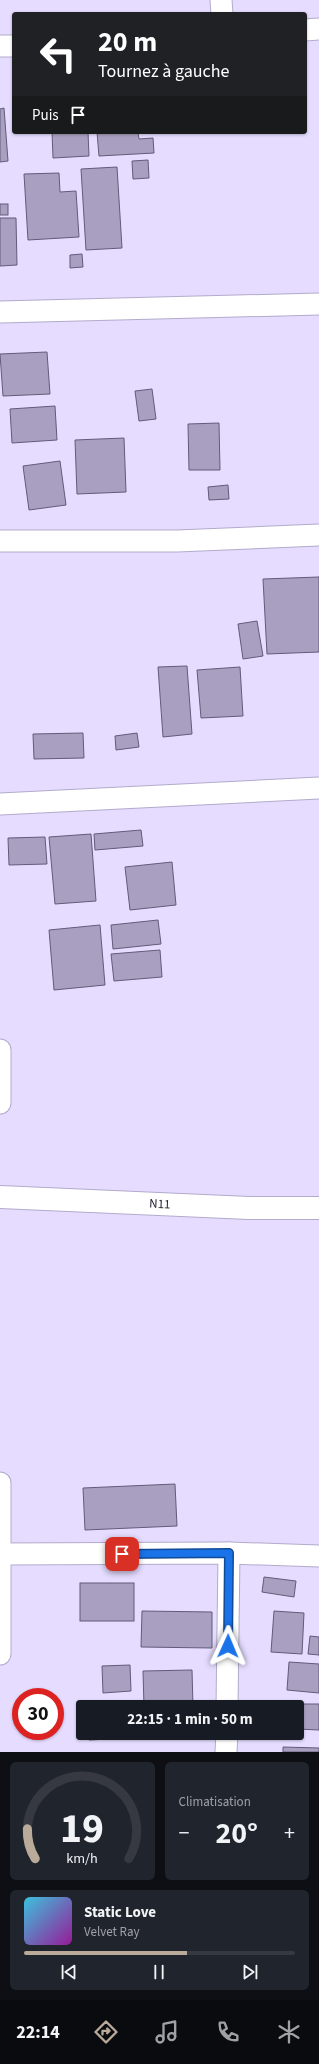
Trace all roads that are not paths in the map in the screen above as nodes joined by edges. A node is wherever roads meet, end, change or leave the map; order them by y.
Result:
1 (221, 0) edge
2 (222, 12) edge
3 (319, 29) edge
4 (307, 30) edge
5 (0, 46) edge
6 (12, 46) edge
7 (319, 304) edge
8 (0, 312) edge
9 (319, 535) edge
10 (0, 541) edge
11 (319, 788) edge
12 (0, 804) edge
13 (0, 1050) edge
14 (0, 1103) edge
15 (0, 1197) edge
16 (319, 1208) edge
17 (0, 1483) edge
18 (229, 1553) junction
19 (1, 1554) edge
20 (319, 1556) edge
21 (0, 1654) edge
22 (227, 1700) edge
23 (227, 1740) edge
24 (226, 1752) edge

1 - 2 street
3 - 4 street
5 - 6 street
7 - 8 street
9 - 10 street
11 - 12 street
13 - 14 street
15 - 16 main road, N11
17 - 19 street
18 - 19 street
18 - 20 street
18 - 22 street
19 - 21 street
23 - 24 street

